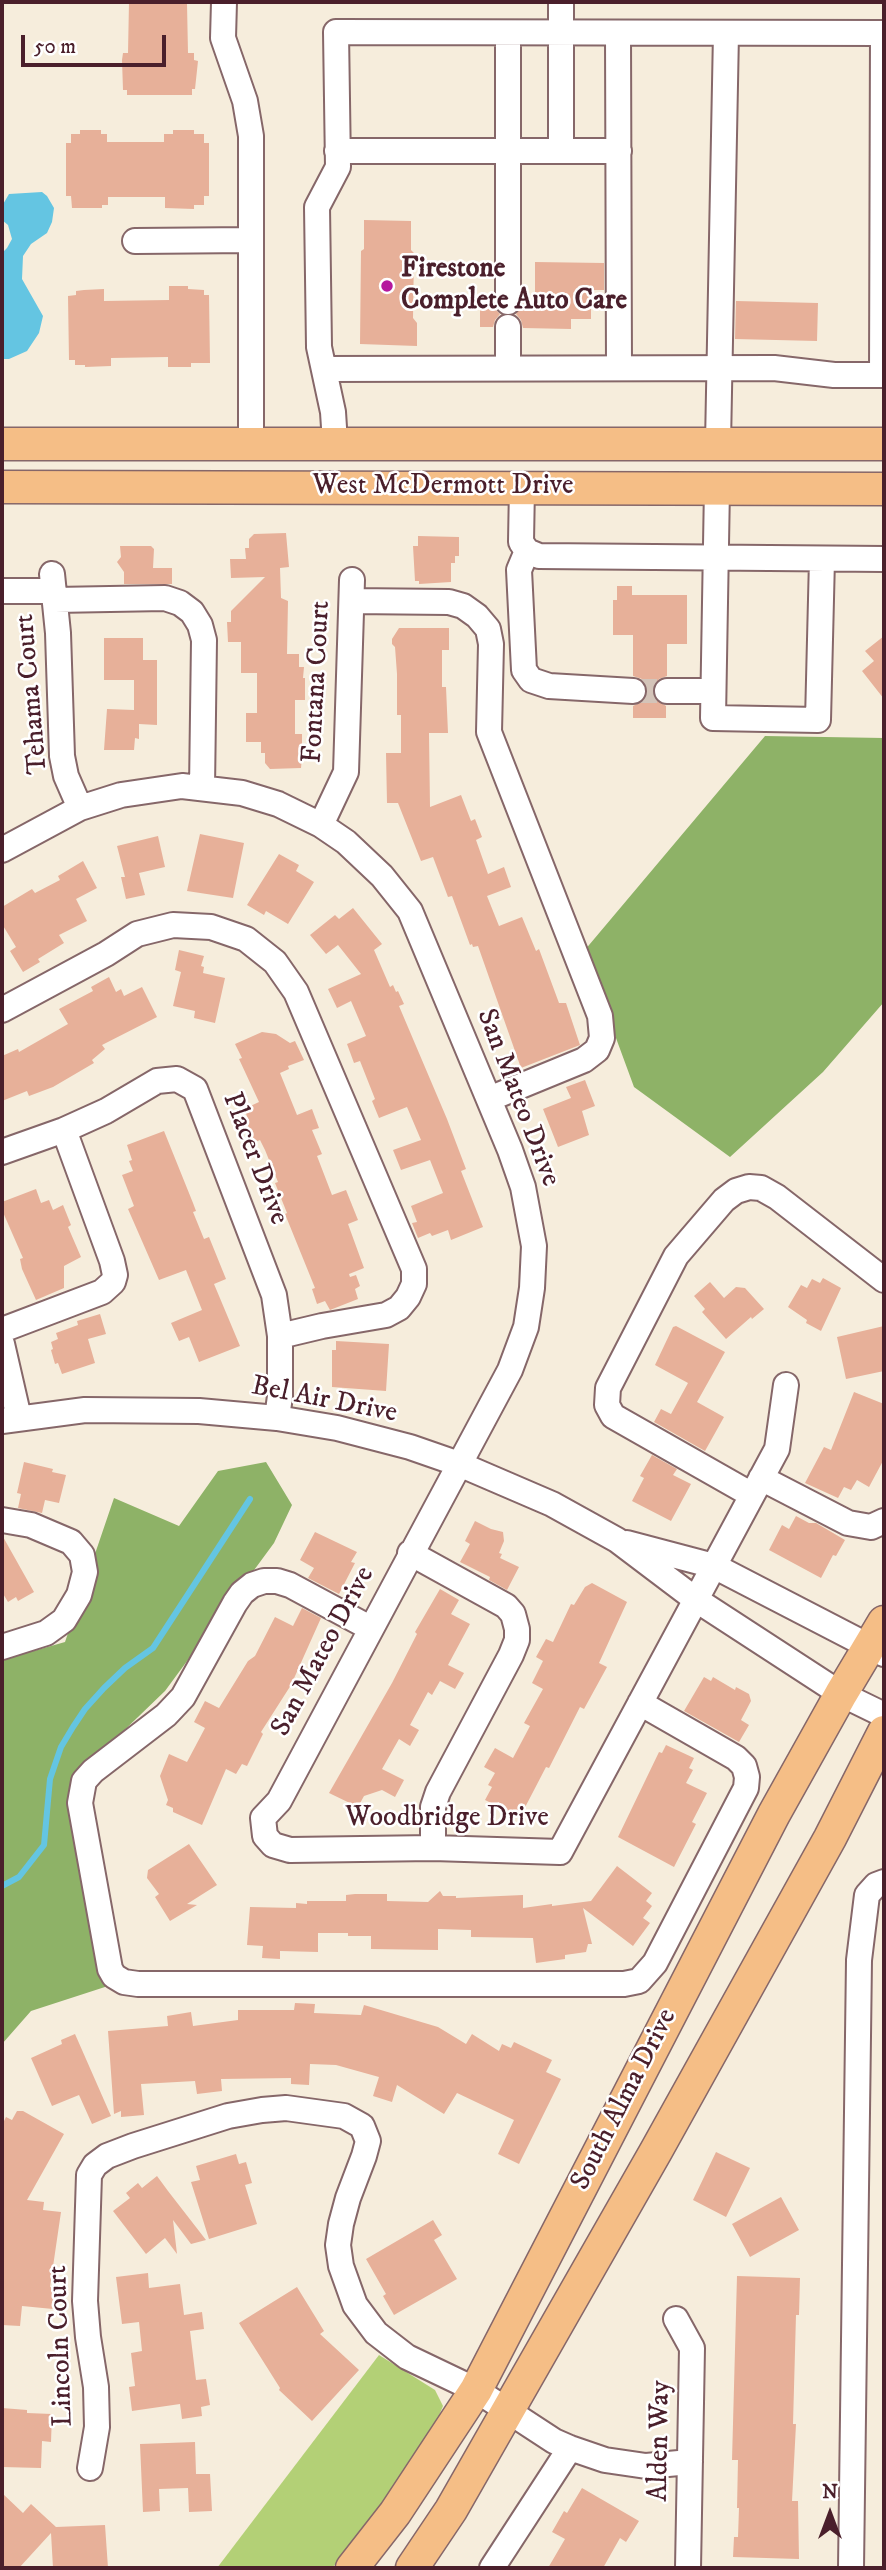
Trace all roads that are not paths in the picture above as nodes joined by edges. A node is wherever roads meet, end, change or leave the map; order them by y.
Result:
1 (223, 2) edge
2 (561, 2) edge
3 (508, 33) junction
4 (561, 33) junction
5 (618, 33) junction
6 (726, 33) junction
7 (884, 33) edge
8 (337, 151) junction
9 (508, 151) junction
10 (561, 151) junction
11 (619, 151) junction
12 (883, 172) edge
13 (251, 240) junction
14 (135, 242) dead end
15 (508, 302) dead end
16 (508, 327) dead end
17 (508, 368) junction
18 (619, 368) junction
19 (720, 368) junction
20 (324, 369) junction
21 (883, 375) edge
22 (335, 443) junction
23 (718, 443) junction
24 (2, 444) edge
25 (251, 444) junction
26 (884, 444) edge
27 (522, 486) junction
28 (2, 487) edge
29 (717, 487) junction
30 (884, 489) edge
31 (527, 551) junction
32 (716, 558) junction
33 (822, 559) junction
34 (884, 559) edge
35 (54, 588) junction
36 (2, 591) edge
37 (633, 691) tunnel mouth
38 (667, 691) tunnel mouth
39 (713, 691) junction
40 (202, 788) junction
41 (80, 808) junction
42 (321, 825) junction
43 (2, 850) edge
44 (2, 1010) edge
45 (489, 1099) junction
46 (64, 1130) junction
47 (2, 1152) edge
48 (884, 1280) edge
49 (2, 1331) edge
50 (280, 1336) junction
51 (2, 1344) edge
52 (786, 1385) dead end
53 (277, 1418) junction
54 (10, 1420) edge
55 (459, 1464) junction
56 (757, 1487) junction
57 (2, 1520) edge
58 (884, 1521) edge
59 (617, 1540) junction
60 (410, 1553) junction
61 (714, 1566) junction
62 (695, 1599) junction
63 (370, 1628) junction
64 (879, 1640) edge
65 (2, 1647) edge
66 (841, 1693) junction
67 (640, 1703) junction
68 (884, 1715) edge
69 (884, 1732) edge
70 (265, 1836) joint
71 (433, 1848) junction
72 (884, 1882) edge
73 (676, 2319) dead end
74 (475, 2390) junction
75 (509, 2410) junction
76 (570, 2448) junction
77 (690, 2462) junction
78 (90, 2468) dead end
79 (352, 2568) edge
80 (412, 2568) edge
81 (492, 2568) edge
82 (688, 2568) edge
83 (851, 2568) edge

1 - 13 street
2 - 4 street
3 - 4 street
3 - 8 street
3 - 9 street
4 - 5 street
4 - 10 street
5 - 6 street
5 - 11 street
6 - 7 street
6 - 19 street
7 - 12 street
8 - 9 street
8 - 20 street
9 - 10 street
9 - 15 street
10 - 11 street
11 - 18 street
12 - 21 street
13 - 14 street
13 - 25 street
16 - 17 street
17 - 18 street
17 - 20 street
18 - 19 street
19 - 21 street
19 - 23 street
20 - 22 street
22 - 23 main road, West McDermott Drive
22 - 25 main road, West McDermott Drive
23 - 26 main road, West McDermott Drive
23 - 29 main road
24 - 25 main road, West McDermott Drive
27 - 28 main road, West McDermott Drive
27 - 29 main road, West McDermott Drive
27 - 31 street
29 - 30 main road, West McDermott Drive
29 - 32 street
31 - 32 street
31 - 37 street
32 - 33 street
32 - 39 street
33 - 34 street
33 - 39 street
35 - 36 street
35 - 40 street
35 - 41 street, Tehama Court
38 - 39 street
40 - 41 street, San Mateo Drive
40 - 42 street, San Mateo Drive
41 - 43 street, San Mateo Drive
42 - 45 street, San Mateo Drive
42 - 45 street, Fontana Court
44 - 50 street
45 - 55 street, San Mateo Drive
46 - 47 street, Placer Drive
46 - 49 street
46 - 50 street, Placer Drive
48 - 56 street
50 - 53 street, Placer Drive
51 - 54 street
52 - 56 street, Woodbridge Drive
53 - 54 street, Bel Air Drive
53 - 55 street, Bel Air Drive
55 - 59 street, Bel Air Drive
55 - 60 street, San Mateo Drive
56 - 58 street
56 - 61 street, Woodbridge Drive
57 - 65 street
59 - 61 street, Bel Air Drive
59 - 62 street, Bel Air Drive
60 - 63 street, San Mateo Drive
60 - 71 street
61 - 62 street, Woodbridge Drive
61 - 64 street, Bel Air Drive
62 - 66 street, Bel Air Drive
62 - 67 street, Woodbridge Drive
63 - 67 street
63 - 70 street, San Mateo Drive
64 - 66 main road, South Alma Drive
66 - 68 street, Bel Air Drive
66 - 74 main road, South Alma Drive
67 - 71 street, Woodbridge Drive
69 - 75 main road, South Alma Drive
70 - 71 street, Woodbridge Drive
72 - 83 street
73 - 77 street, Alden Way
74 - 75 street, Lincoln Court
74 - 78 street, Lincoln Court
74 - 79 main road, South Alma Drive
75 - 76 street, Lincoln Court
75 - 80 main road, South Alma Drive
76 - 77 street, Lincoln Court
76 - 81 street
77 - 82 street, Alden Way

